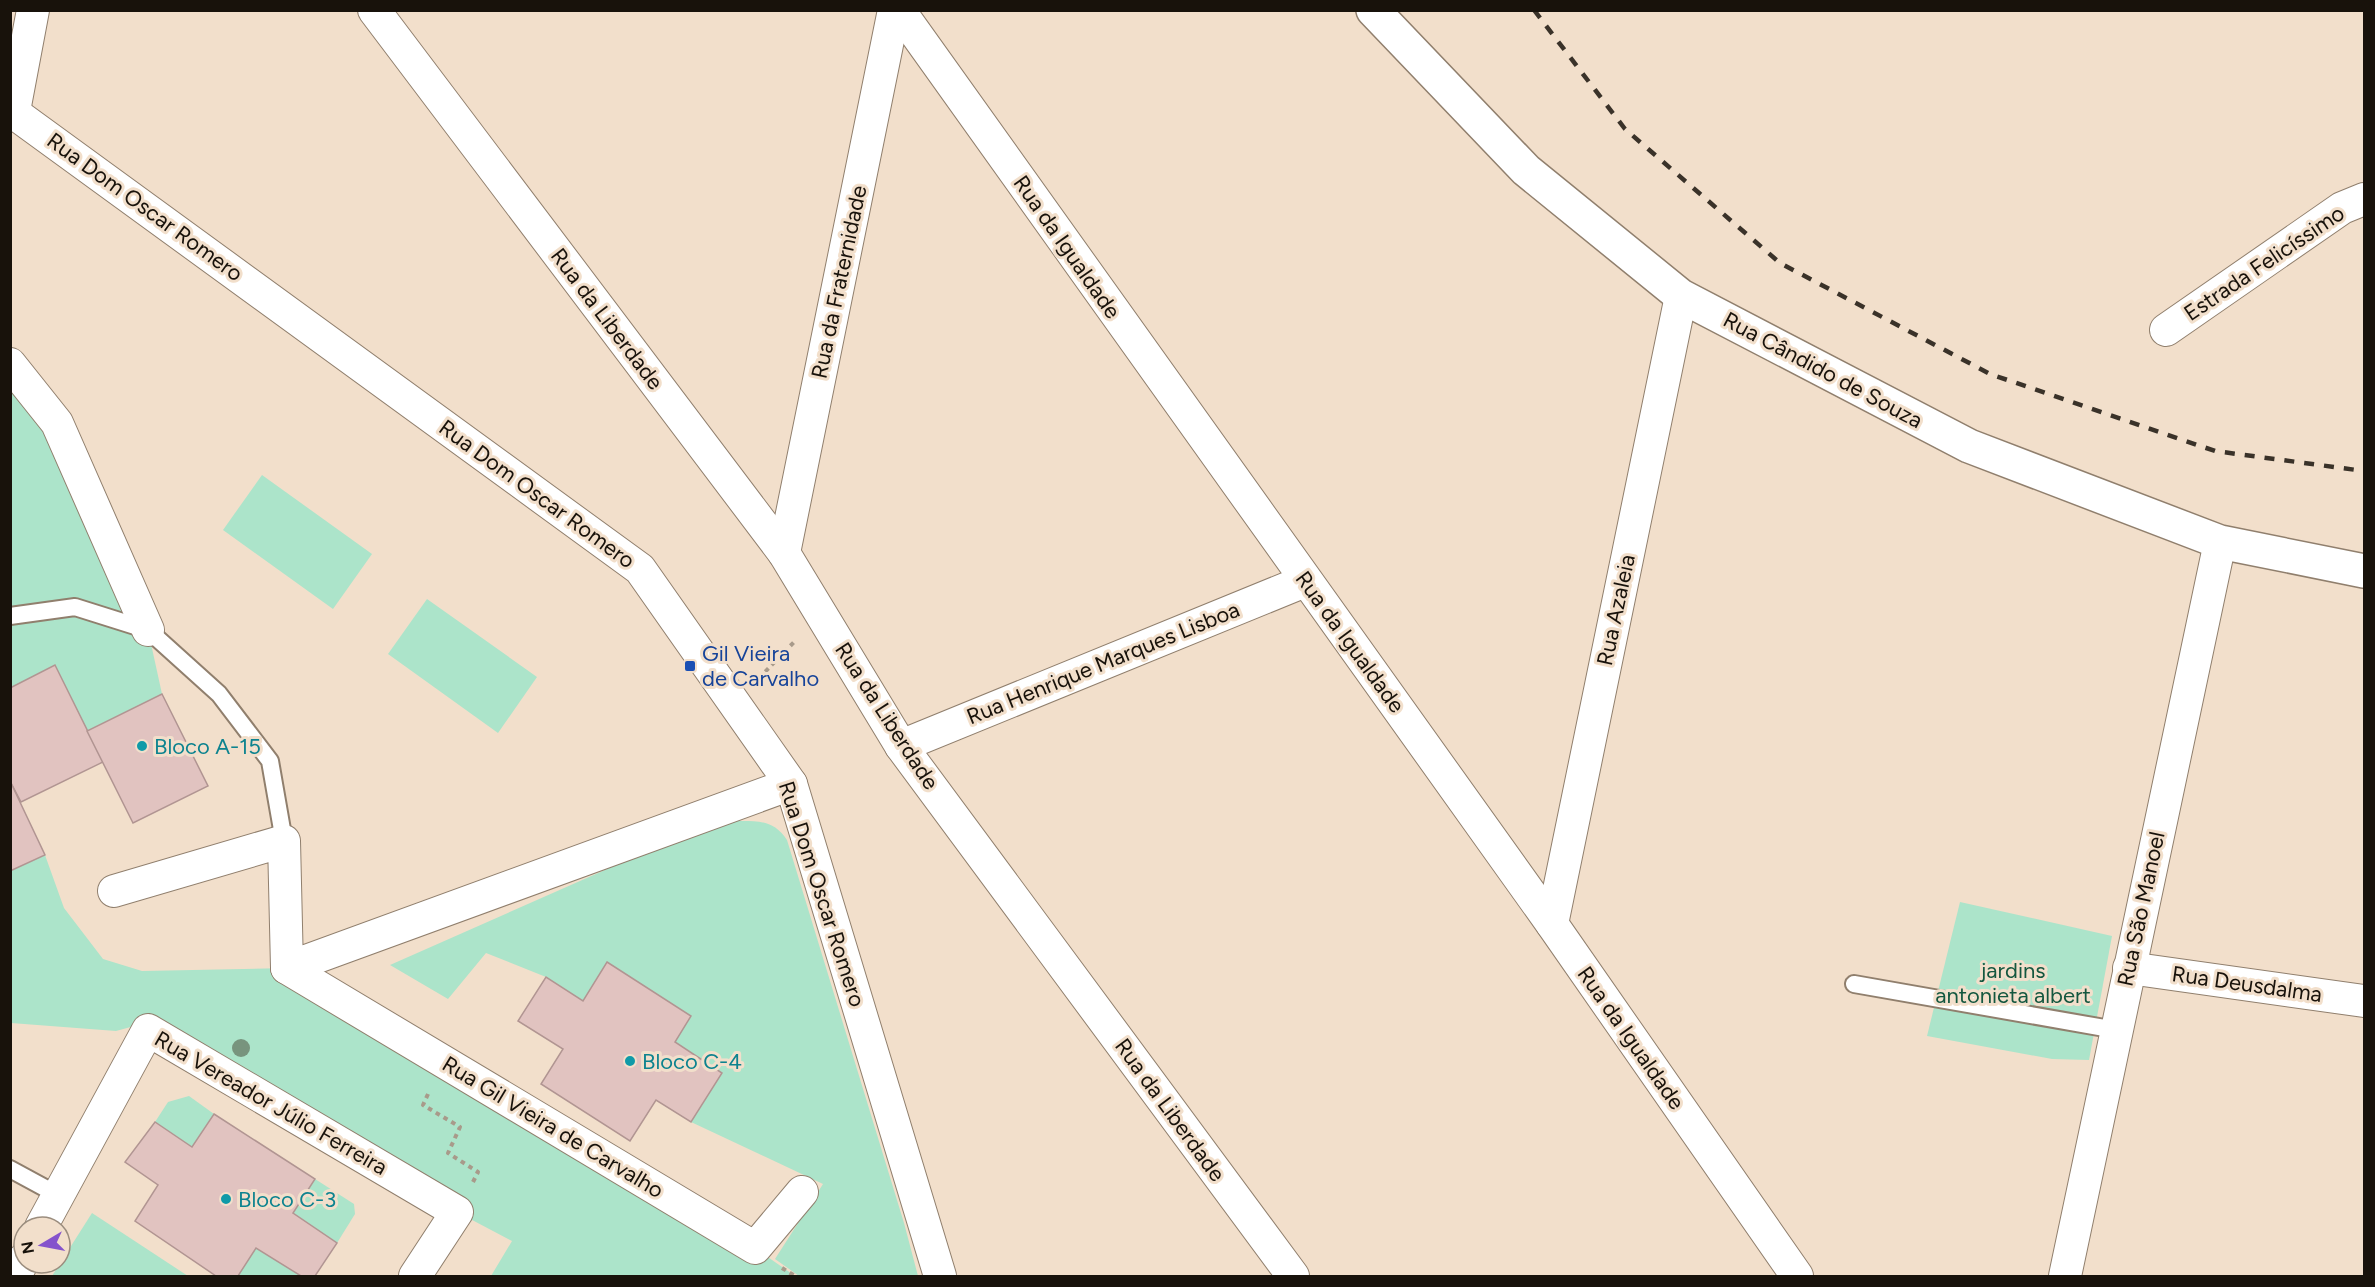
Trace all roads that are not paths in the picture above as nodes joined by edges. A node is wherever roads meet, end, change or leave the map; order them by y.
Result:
1 (33, 10) edge
2 (374, 10) edge
3 (894, 10) edge
4 (899, 10) edge
5 (1373, 10) edge
6 (12, 110) edge
7 (2364, 200) edge
8 (1681, 296) junction
9 (2166, 330) dead end
10 (10, 364) edge
11 (2220, 542) junction
12 (784, 553) junction
13 (2364, 571) edge
14 (1305, 581) junction
15 (10, 616) edge
16 (148, 630) junction
17 (902, 746) junction
18 (791, 784) junction
19 (284, 841) junction
20 (114, 891) dead end
21 (1552, 924) junction
22 (287, 968) junction
23 (2129, 968) junction
24 (1854, 984) dead end
25 (2364, 1001) edge
26 (2116, 1030) junction
27 (10, 1169) edge
28 (802, 1192) dead end
29 (58, 1195) junction
30 (47, 1215) edge
31 (1284, 1270) edge
32 (415, 1276) edge
33 (940, 1276) edge
34 (1797, 1276) edge
35 (2065, 1276) edge

1 - 6 street
2 - 12 street, Rua da Liberdade
3 - 12 street, Rua da Fraternidade
4 - 14 street, Rua da Igualdade
5 - 8 street, Rua Cândido de Souza
6 - 18 street, Rua Dom Oscar Romero
7 - 9 street, Estrada Felicíssimo
8 - 11 street, Rua Cândido de Souza
8 - 21 street, Rua Azaleia
10 - 16 street
11 - 13 street, Rua Cândido de Souza
11 - 23 street, Rua São Manoel
12 - 17 street, Rua da Liberdade
14 - 17 street, Rua Henrique Marques Lisboa
14 - 21 street, Rua da Igualdade
15 - 16 lane
16 - 19 lane
17 - 31 street, Rua da Liberdade
18 - 22 street
18 - 33 street, Rua Dom Oscar Romero
19 - 20 street
19 - 22 street
21 - 34 street, Rua da Igualdade
22 - 28 street, Rua Gil Vieira de Carvalho
23 - 25 street, Rua Deusdalma
23 - 26 street, Rua São Manoel
24 - 26 lane
26 - 35 street, Rua São Manoel
27 - 29 lane
29 - 30 street, Rua Vereador Júlio Ferreira
29 - 32 street, Rua Vereador Júlio Ferreira

